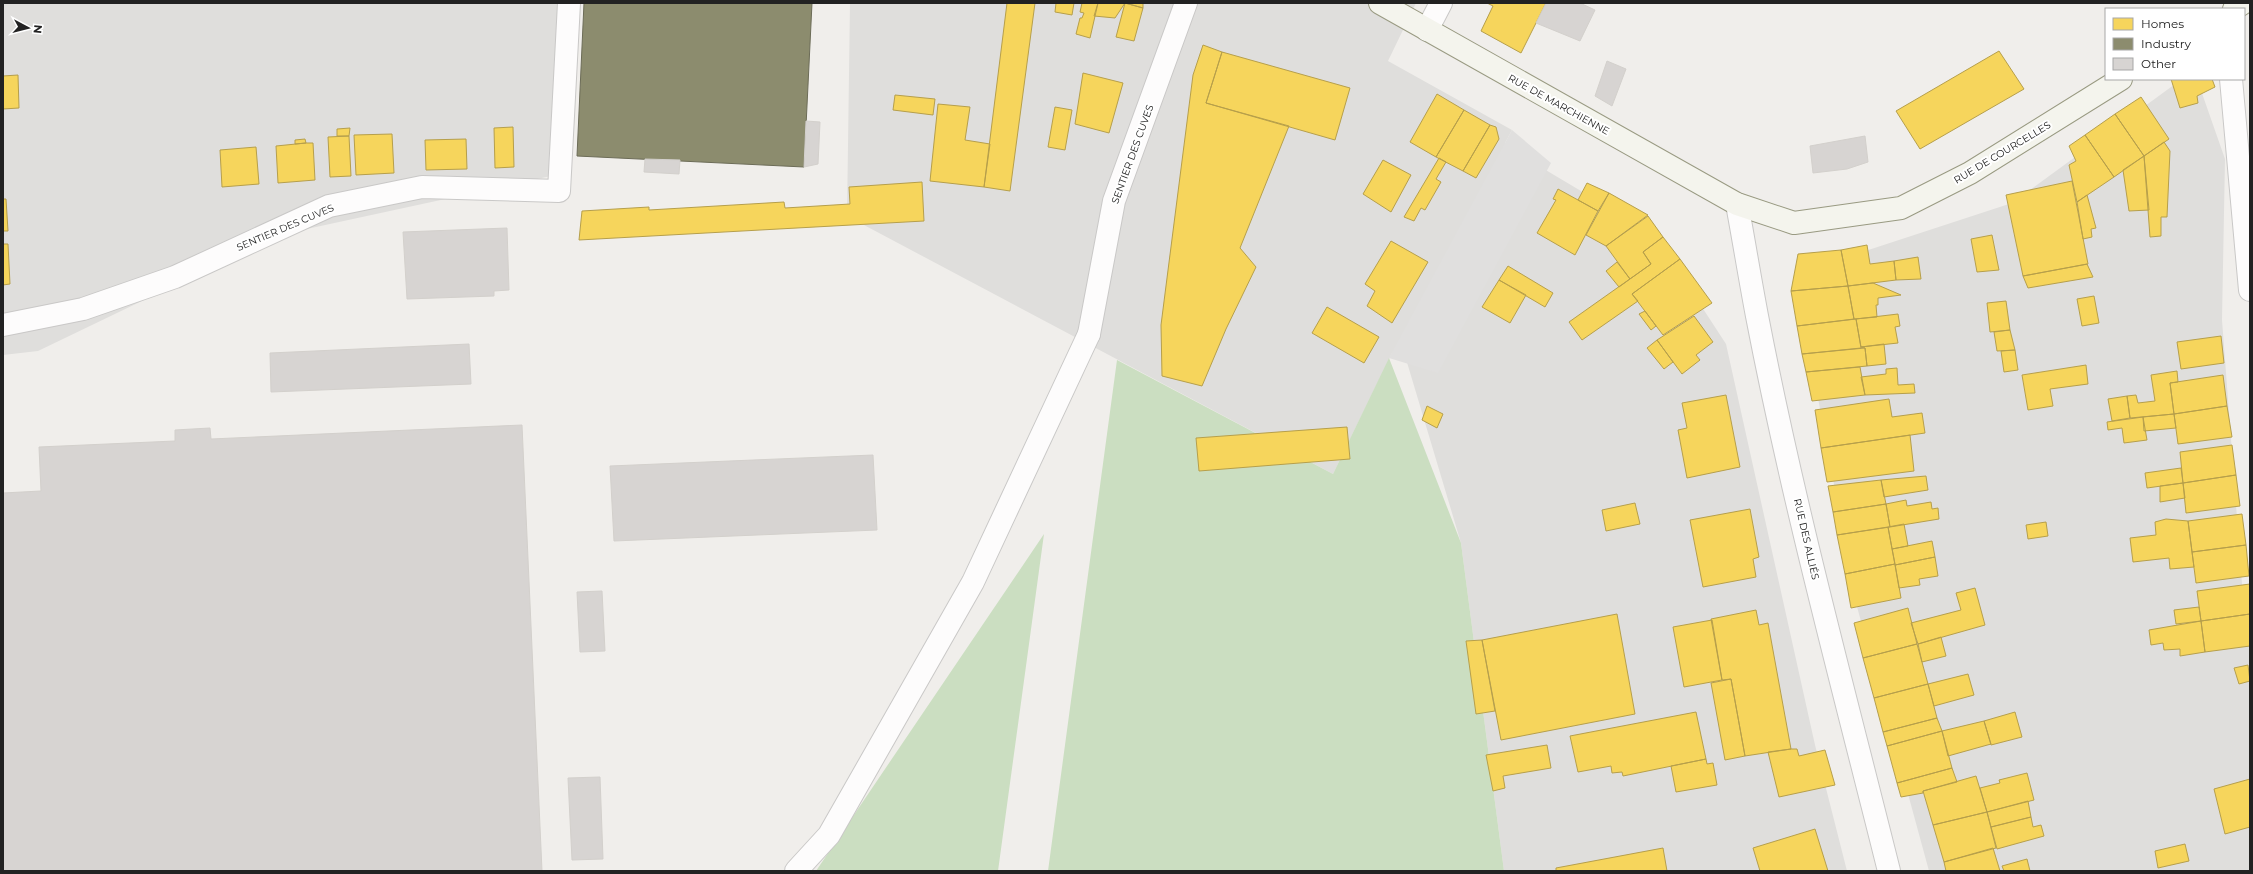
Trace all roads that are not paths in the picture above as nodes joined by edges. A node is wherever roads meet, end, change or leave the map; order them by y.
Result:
1 (569, 3) edge
2 (1186, 3) edge
3 (1380, 3) edge
4 (1441, 3) edge
5 (1426, 30) junction
6 (2119, 80) edge
7 (2231, 80) edge
8 (1737, 204) junction
9 (2250, 290) edge
10 (3, 325) edge
11 (796, 871) edge
12 (1889, 871) edge

1 - 10 street, SENTIER DES CUVES
2 - 11 street, SENTIER DES CUVES
3 - 5 main road, RUE DE MARCHIENNE
4 - 5 street
5 - 8 main road, RUE DE MARCHIENNE
6 - 8 main road, RUE DE COURCELLES
7 - 9 street
8 - 12 street, RUE DES ALLIÉS

